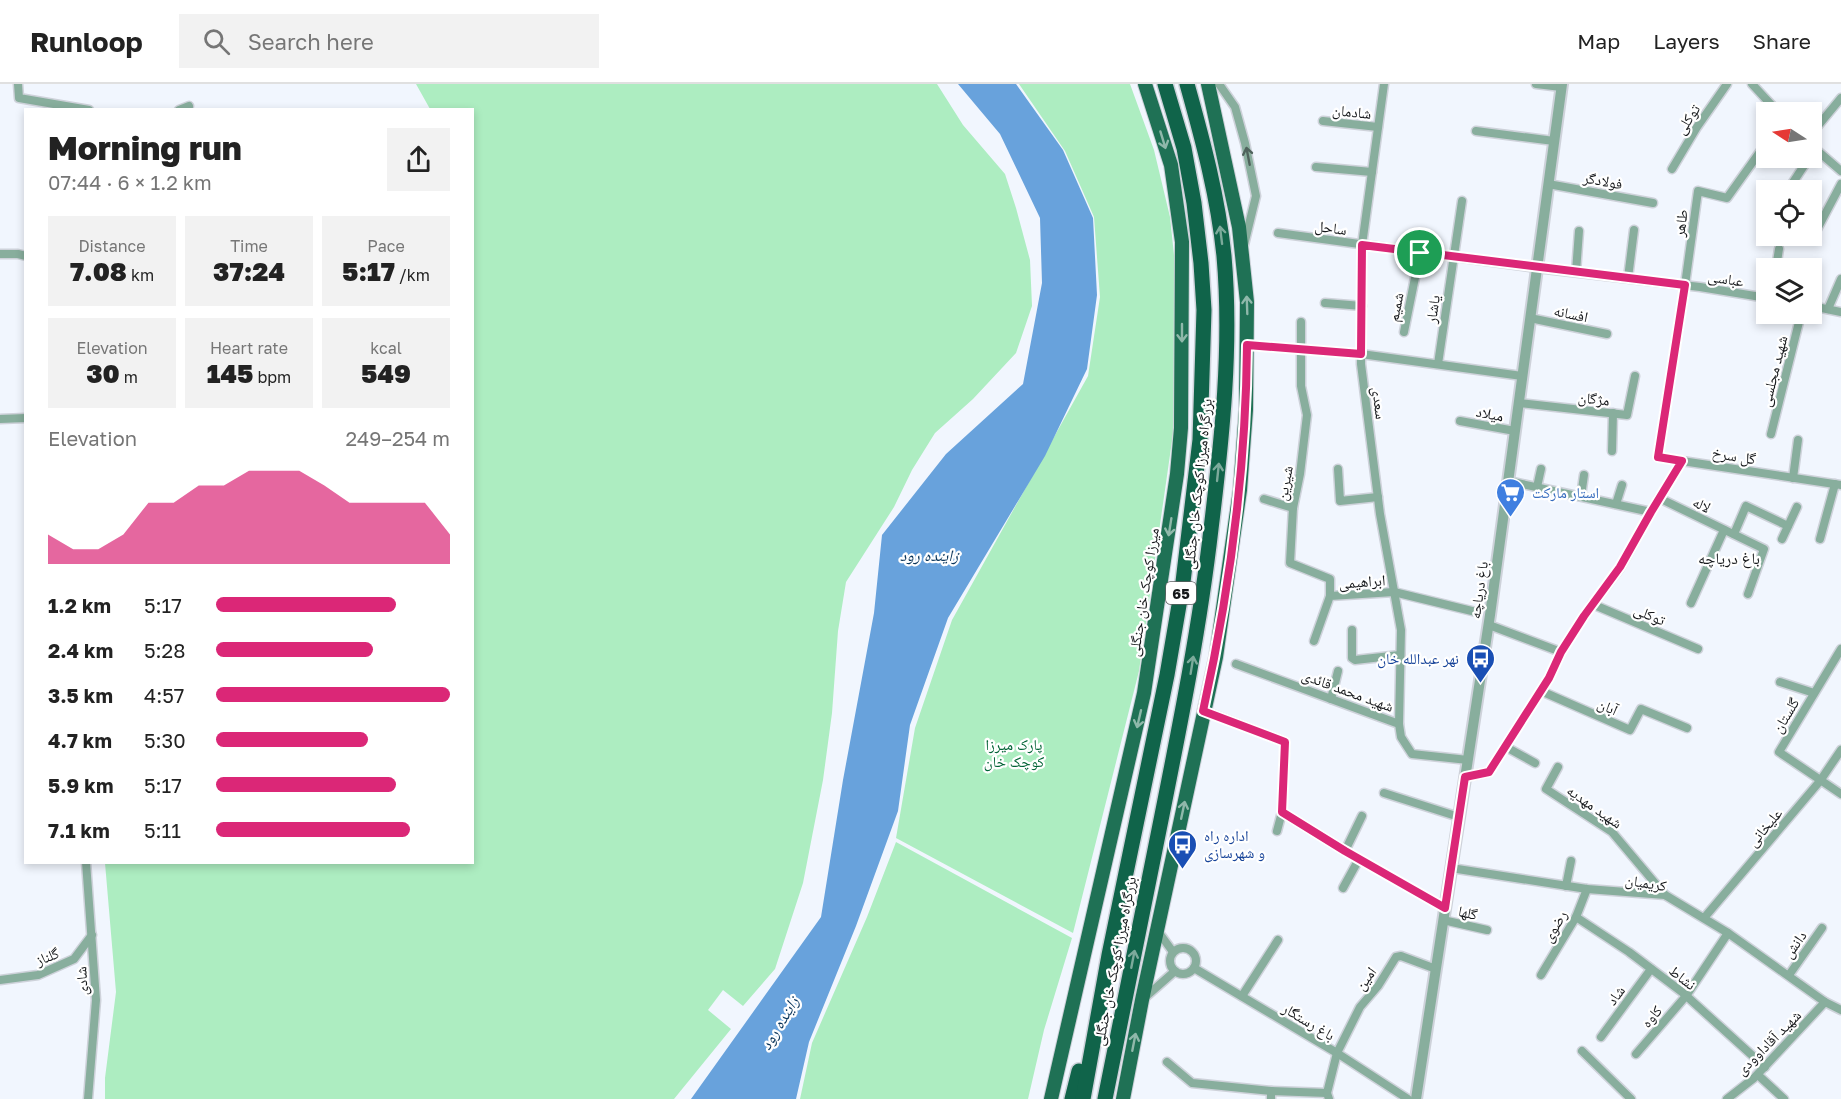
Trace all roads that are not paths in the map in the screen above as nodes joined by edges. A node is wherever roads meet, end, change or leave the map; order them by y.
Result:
1 (18, 84) edge
2 (1145, 84) edge
3 (1165, 84) edge
4 (1187, 84) edge
5 (1208, 84) edge
6 (1219, 84) edge
7 (1384, 84) edge
8 (1536, 84) edge
9 (1726, 84) edge
10 (1752, 84) edge
11 (1562, 85) edge
12 (1841, 98) edge
13 (1769, 102) edge
14 (189, 106) dead end
15 (77, 108) edge
16 (184, 108) edge
17 (1323, 121) dead end
18 (1822, 121) edge
19 (1378, 127) junction
20 (1476, 131) dead end
21 (1554, 141) junction
22 (1822, 156) edge
23 (1756, 157) edge
24 (1316, 167) dead end
25 (1672, 169) dead end
26 (1841, 171) edge
27 (1372, 172) junction
28 (1548, 184) junction
29 (1841, 184) edge
30 (1462, 201) dead end
31 (1653, 203) dead end
32 (1822, 220) edge
33 (1634, 230) dead end
34 (1580, 231) dead end
35 (1278, 233) dead end
36 (1362, 245) junction
37 (1779, 249) dead end
38 (1420, 253) junction
39 (0, 254) edge
40 (1242, 254) junction
41 (24, 255) edge
42 (1452, 257) junction
43 (1778, 258) edge
44 (1537, 268) junction
45 (1576, 272) junction
46 (1628, 279) junction
47 (1841, 279) edge
48 (1685, 285) junction
49 (1756, 296) edge
50 (1325, 303) dead end
51 (1362, 306) junction
52 (1822, 308) edge
53 (1828, 309) junction
54 (1841, 312) edge
55 (1530, 318) junction
56 (1301, 322) dead end
57 (1799, 324) edge
58 (1404, 332) dead end
59 (1607, 334) dead end
60 (1247, 345) junction
61 (1300, 350) junction
62 (1361, 354) junction
63 (1438, 364) junction
64 (1522, 376) junction
65 (1635, 376) dead end
66 (1519, 403) junction
67 (1613, 414) junction
68 (24, 418) edge
69 (0, 419) edge
70 (1460, 421) dead end
71 (1515, 431) junction
72 (1772, 434) dead end
73 (1798, 440) dead end
74 (1612, 451) dead end
75 (1682, 461) junction
76 (1541, 469) dead end
77 (1338, 470) dead end
78 (1584, 475) dead end
79 (1793, 478) junction
80 (1508, 481) junction
81 (1622, 485) dead end
82 (1838, 485) edge
83 (1537, 487) junction
84 (1581, 496) junction
85 (1378, 497) junction
86 (1659, 498) junction
87 (1264, 499) dead end
88 (1616, 504) junction
89 (1797, 507) dead end
90 (1293, 508) junction
91 (1651, 512) junction
92 (1788, 526) junction
93 (1724, 530) junction
94 (1734, 534) junction
95 (1782, 539) dead end
96 (1820, 539) dead end
97 (1394, 592) junction
98 (1748, 594) dead end
99 (1330, 596) junction
100 (1691, 603) dead end
101 (1592, 604) junction
102 (1476, 612) dead end
103 (1489, 625) junction
104 (1352, 630) dead end
105 (1314, 641) dead end
106 (1698, 649) dead end
107 (1841, 649) edge
108 (1561, 652) junction
109 (1400, 655) junction
110 (1236, 664) dead end
111 (1338, 671) dead end
112 (1780, 682) dead end
113 (1541, 691) junction
114 (1814, 693) junction
115 (1331, 699) junction
116 (1203, 711) junction
117 (1400, 724) junction
118 (1687, 728) dead end
119 (1506, 747) junction
120 (1841, 750) edge
121 (1468, 760) junction
122 (1534, 763) dead end
123 (1558, 767) dead end
124 (1465, 777) junction
125 (1820, 781) junction
126 (1384, 793) dead end
127 (1841, 794) edge
128 (1282, 812) junction
129 (1362, 816) dead end
130 (1459, 817) junction
131 (1277, 831) dead end
132 (1345, 851) junction
133 (1359, 859) junction
134 (1571, 861) dead end
135 (86, 864) edge
136 (1451, 868) junction
137 (1566, 886) junction
138 (1344, 888) dead end
139 (1587, 889) junction
140 (1665, 895) junction
141 (1445, 908) junction
142 (1576, 917) junction
143 (1704, 918) junction
144 (1443, 920) junction
145 (1822, 928) dead end
146 (1157, 930) junction
147 (1487, 930) dead end
148 (1728, 933) junction
149 (92, 935) junction
150 (1278, 939) dead end
151 (1173, 952) junction
152 (1110, 955) junction
153 (1194, 968) junction
154 (1436, 969) junction
155 (1651, 969) junction
156 (1175, 971) junction
157 (1541, 975) dead end
158 (1789, 975) junction
159 (0, 980) edge
160 (1242, 996) junction
161 (1686, 996) junction
162 (1142, 1000) junction
163 (1825, 1002) junction
164 (1841, 1010) edge
165 (1601, 1037) dead end
166 (1582, 1051) dead end
167 (1337, 1053) junction
168 (1636, 1054) dead end
169 (1167, 1062) dead end
170 (1765, 1067) junction
171 (1758, 1075) junction
172 (1271, 1095) edge
173 (1328, 1096) edge
174 (88, 1099) edge
175 (1051, 1099) edge
176 (1072, 1099) edge
177 (1083, 1099) edge
178 (1105, 1099) edge
179 (1123, 1099) edge
180 (1407, 1099) edge
181 (1416, 1099) edge
182 (1631, 1099) edge
183 (1727, 1099) edge
184 (1784, 1099) edge

1 - 15 street
2 -> 175 main road, میرزا کوچک خان جنگلی
3 - 152 highway, بزرگراه میرزا کوچک خان جنگلی / 65
178 -> 4 highway, بزرگراه میرزا کوچک خان جنگلی / 65
5 - 40 main road
40 -> 6 street
7 - 19 street, سعدی
8 - 11 street
9 - 25 street, توکلی
10 - 13 street
11 - 21 street, باغ دریاچه
12 - 18 street
14 - 16 street
17 - 19 street, شادمان
19 - 27 street, سعدی
20 - 21 street
21 - 28 street, باغ دریاچه
22 - 26 street
23 - 48 street, طاهر
24 - 27 street
27 - 36 street, سعدی
28 - 31 street, فولادگر
28 - 44 street, باغ دریاچه
29 - 32 street
30 - 42 street
33 - 46 street
34 - 45 street
35 - 36 street, ساحل
36 - 38 street, ساحل
36 - 51 street, سعدی
37 - 43 street
38 - 42 street, ساحل
38 - 58 street, شمیم
39 - 41 street
60 -> 40 main road
42 - 44 street, ساحل
42 - 63 street, یاشار
44 - 45 street, عباسی
44 - 55 street, باغ دریاچه
45 - 46 street, عباسی
46 - 48 street, عباسی
47 - 53 street
48 - 49 street, عباسی
48 - 75 street, گل سرخ
50 - 51 street
51 - 62 street, سعدی
52 - 53 street
53 - 54 street
55 - 59 street, افسانه
55 - 64 street, باغ دریاچه
56 - 61 street, شیرین
57 - 72 street, شهید مجلسی
60 - 61 street
60 - 116 main road
61 - 62 street
61 - 90 street, شیرین
62 - 63 street
62 - 85 street, سعدی
63 - 64 street
64 - 66 street, باغ دریاچه
65 - 67 street, مژگان
66 - 67 street, مژگان
66 - 71 street, باغ دریاچه
67 - 74 street
68 - 69 street
70 - 71 street, میلاد
71 - 80 street, باغ دریاچه
73 - 79 street
75 - 79 street, گل سرخ
75 - 86 street
76 - 83 street
77 - 85 street
78 - 84 street
79 - 82 street, گل سرخ
80 - 83 street
80 - 103 street, باغ دریاچه
81 - 88 street
82 - 96 street
83 - 84 street
84 - 88 street
85 - 97 street, سعدی
86 - 91 street
86 - 93 street, لاله
87 - 90 street
88 - 91 street
89 - 92 street
90 - 99 street, شیرین
91 - 101 street
92 - 94 street
92 - 95 street
93 - 94 street, لاله
93 - 100 street
94 - 98 street, لاله
97 - 99 street, ابراهیمی
97 - 102 street, ابراهیمی
97 - 109 street, سعدی
99 - 105 street, ابراهیمی
101 - 106 street, توکلی
101 - 108 street
103 - 108 street
103 - 121 street, باغ دریاچه
104 - 109 street
107 - 114 street, گلستان
108 - 113 street
109 - 117 street, سعدی
110 - 115 street, شهید محمد قائدی
111 - 115 street
112 - 114 street
113 - 118 street, آبان
113 - 119 street
114 - 125 street, گلستان
115 - 117 street, شهید محمد قائدی
116 - 128 street
146 -> 116 main road
117 - 121 street, شهید محمد قائدی
119 - 122 street
119 - 124 street
120 - 125 street, علیخانی
121 - 124 street, باغ دریاچه
123 - 140 street, شهید مهدیه
124 - 130 street, باغ دریاچه
125 - 127 street
125 - 143 street, علیخانی
126 - 130 street
128 - 131 street
128 - 132 street
129 - 132 street
130 - 136 street, باغ دریاچه
132 - 133 street
133 - 138 street
133 - 141 street
134 - 137 street
135 - 149 street, شادی
136 - 137 street, کریمیان
136 - 141 street, باغ دریاچه
137 - 139 street, کریمیان
139 - 140 street, کریمیان
139 - 142 street, رضوی
140 - 143 street, کریمیان
141 - 144 street, باغ دریاچه
142 - 155 street, نشاط
142 - 157 street, رضوی
143 - 148 street, کریمیان
144 - 147 street, گلها
144 - 154 street, باغ دریاچه
145 - 158 street, دانش
146 - 151 street
146 - 162 main road
148 - 158 street, کریمیان
148 - 161 street, کاوه
149 - 159 street, گلناز
149 - 174 street, شادی
150 - 160 street
151 - 153 street
151 - 156 street
152 - 176 highway
152 - 177 highway, بزرگراه میرزا کوچک خان جنگلی / 65
153 - 156 street
153 - 160 street, باغ رستگار
154 - 167 street, امین
154 - 181 street, باغ دریاچه
155 - 161 street, نشاط
155 - 165 street, شاد
156 - 162 street
158 - 163 street, کریمیان
160 - 167 street, باغ رستگار
161 - 168 street, کاوه
161 - 170 street, نشاط
179 -> 162 main road
163 - 164 street, کریمیان
163 - 170 street, شهید آقاداوودی
166 - 182 street
167 - 173 street
167 - 180 street, باغ رستگار
169 - 172 street
170 - 171 street, شهید آقاداوودی
171 - 183 street, شهید آقاداوودی
171 - 184 street
172 - 173 street

